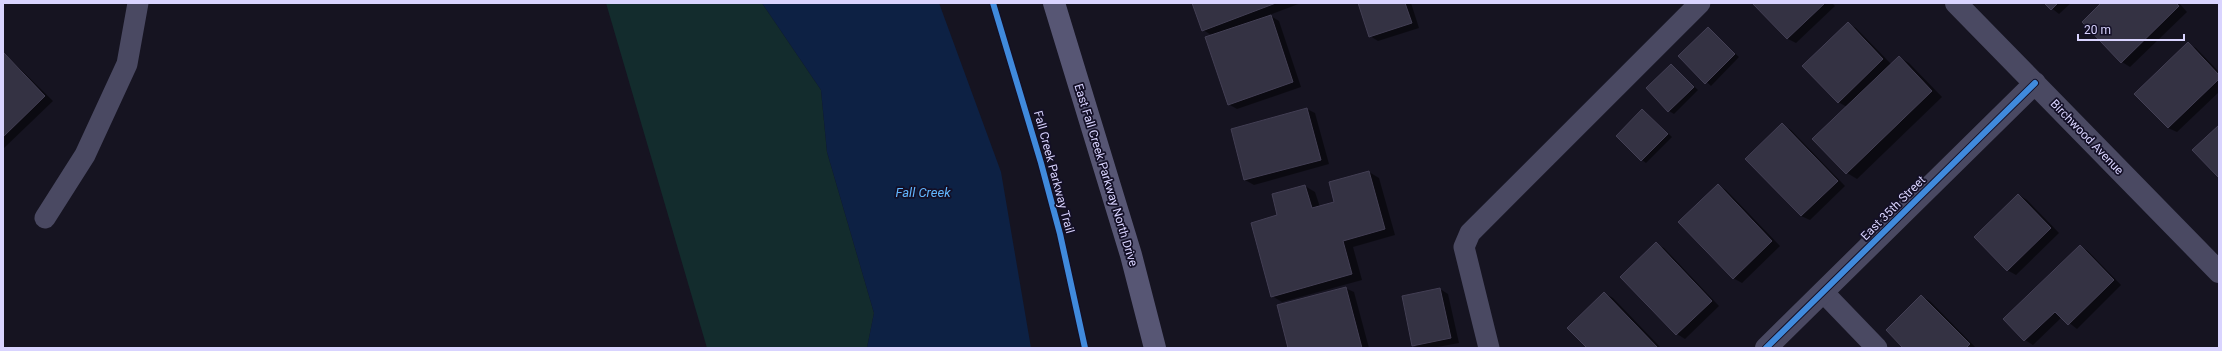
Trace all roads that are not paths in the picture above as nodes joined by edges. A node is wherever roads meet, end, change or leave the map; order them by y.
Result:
1 (138, 3) edge
2 (1054, 3) edge
3 (1700, 3) edge
4 (1956, 3) edge
5 (2035, 84) junction
6 (45, 218) dead end
7 (2219, 272) edge
8 (1823, 292) junction
9 (1155, 348) edge
10 (1489, 348) edge
11 (1766, 348) edge
12 (1877, 348) edge

1 - 6 lane
2 - 9 main road, East Fall Creek Parkway North Drive
3 - 10 lane
4 - 5 street, Birchwood Avenue
5 - 7 street, Birchwood Avenue
5 - 8 street, East 35th Street
8 - 11 street, East 35th Street
8 - 12 lane

